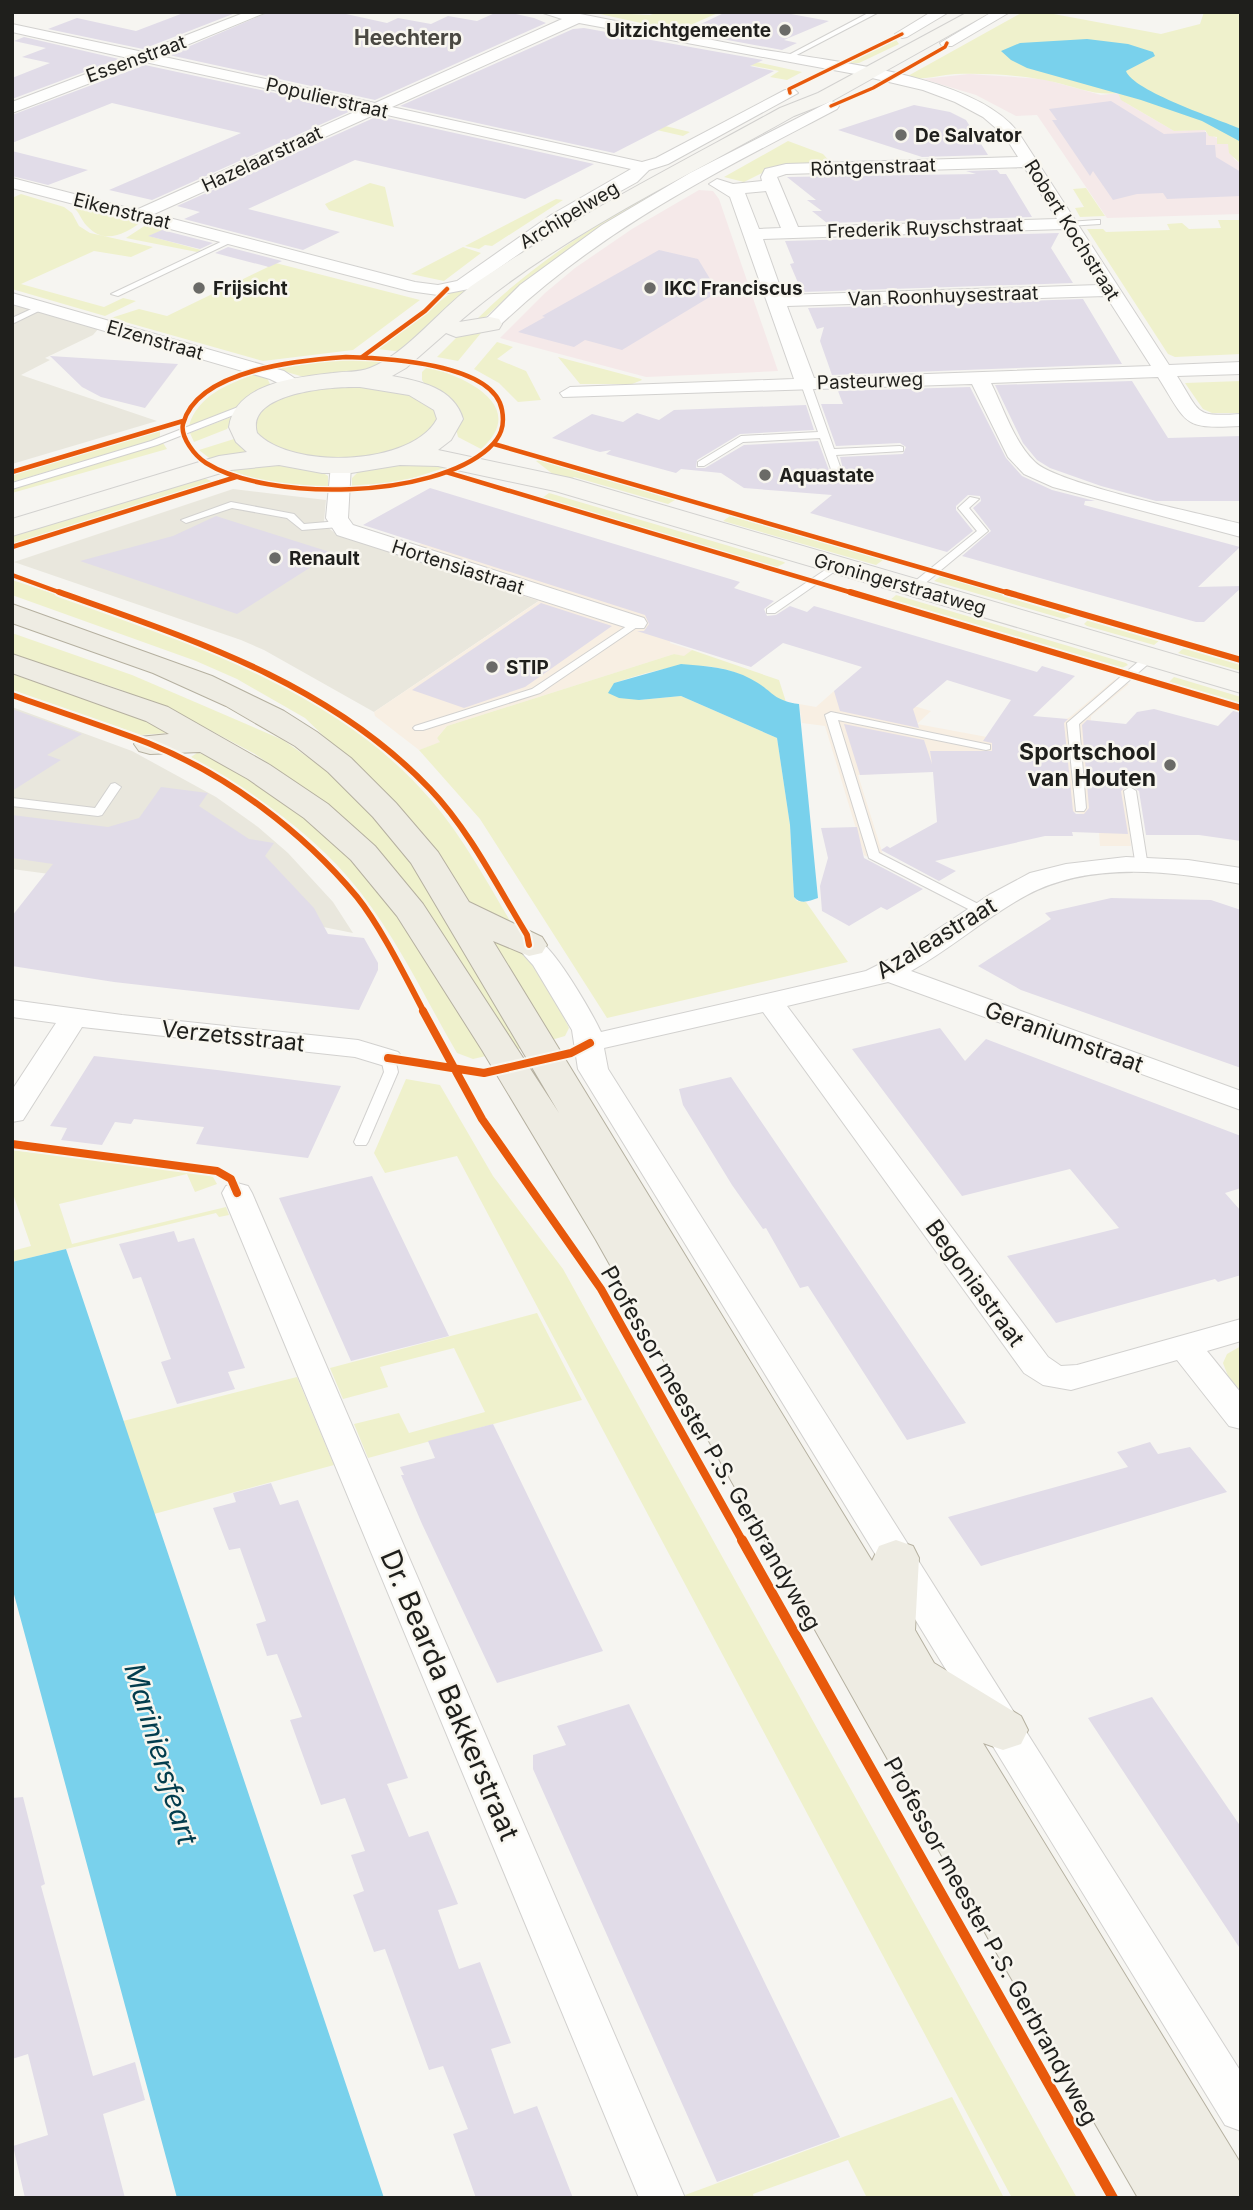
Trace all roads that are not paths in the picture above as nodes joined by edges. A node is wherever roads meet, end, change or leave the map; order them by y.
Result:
1 (260, 12) edge
2 (547, 12) edge
3 (876, 12) edge
4 (942, 12) edge
5 (964, 12) edge
6 (982, 12) edge
7 (1003, 12) edge
8 (577, 18) junction
9 (12, 28) edge
10 (910, 40) junction
11 (947, 43) joint
12 (143, 56) junction
13 (786, 58) junction
14 (860, 73) junction
15 (823, 98) junction
16 (788, 103) junction
17 (12, 108) edge
18 (374, 108) junction
19 (1029, 162) junction
20 (642, 167) junction
21 (696, 179) junction
22 (12, 183) edge
23 (772, 185) junction
24 (732, 188) junction
25 (139, 215) junction
26 (1097, 222) dead end
27 (1068, 224) junction
28 (792, 233) junction
29 (752, 234) junction
30 (228, 238) junction
31 (516, 269) junction
32 (480, 283) junction
33 (447, 289) joint
34 (1109, 290) junction
35 (115, 294) dead end
36 (12, 298) edge
37 (777, 302) junction
38 (43, 307) junction
39 (12, 321) edge
40 (490, 324) joint
41 (456, 330) junction
42 (1241, 368) edge
43 (1163, 370) junction
44 (978, 377) junction
45 (355, 379) junction
46 (806, 384) junction
47 (296, 386) junction
48 (418, 389) junction
49 (570, 393) dead end
50 (248, 414) junction
51 (1241, 420) edge
52 (444, 430) junction
53 (823, 435) junction
54 (900, 449) dead end
55 (829, 452) junction
56 (280, 457) junction
57 (397, 457) junction
58 (701, 464) dead end
59 (341, 465) junction
60 (837, 472) dead end
61 (560, 484) junction
62 (12, 486) edge
63 (974, 499) dead end
64 (12, 509) edge
65 (1241, 514) edge
66 (1184, 516) junction
67 (186, 520) dead end
68 (339, 524) junction
69 (12, 528) edge
70 (1241, 531) edge
71 (836, 565) junction
72 (913, 588) junction
73 (771, 611) dead end
74 (12, 613) edge
75 (636, 624) joint
76 (1150, 657) junction
77 (12, 663) edge
78 (1241, 684) edge
79 (419, 727) dead end
80 (206, 742) junction
81 (150, 744) dead end
82 (986, 747) dead end
83 (115, 786) dead end
84 (1130, 790) dead end
85 (12, 802) edge
86 (1080, 808) dead end
87 (1142, 867) junction
88 (1241, 876) edge
89 (457, 909) junction
90 (982, 911) junction
91 (529, 945) joint
92 (888, 972) junction
93 (770, 1002) junction
94 (12, 1008) edge
95 (74, 1017) junction
96 (590, 1043) junction
97 (388, 1058) joint
98 (1241, 1101) edge
99 (12, 1113) edge
100 (361, 1142) dead end
101 (237, 1193) dead end
102 (1241, 1330) edge
103 (1185, 1347) junction
104 (1241, 1416) edge
105 (896, 1558) junction
106 (901, 1654) junction
107 (1003, 1731) junction
108 (1241, 2111) edge
109 (662, 2198) edge
110 (1170, 2198) edge
111 (1229, 2198) edge

1 - 12 street, Essenstraat
2 - 8 street, Robert Kochstraat
3 - 13 lane
4 - 10 street, Archipelweg
5 - 10 main road, Archipelweg
6 - 10 main road, Archipelweg
7 - 11 street
8 - 13 street, Robert Kochstraat
8 - 18 street, Hazelaarstraat
9 - 12 street, Populierstraat
10 - 11 main road
10 - 14 main road, Archipelweg
12 - 17 street, Essenstraat
12 - 18 street, Populierstraat
13 - 14 street, Robert Kochstraat
14 - 15 main road, Archipelweg
14 - 19 street, Robert Kochstraat
15 - 16 main road
15 - 21 street, Archipelweg
16 - 20 street, Archipelweg
16 - 31 main road, Archipelweg
18 - 20 street, Populierstraat
18 - 25 street, Hazelaarstraat
19 - 23 street, Röntgenstraat
19 - 27 street, Robert Kochstraat
20 - 32 street, Archipelweg
21 - 24 street
21 - 40 street, Archipelweg
22 - 25 street, Eikenstraat
23 - 24 street
23 - 28 street
24 - 29 street
25 - 30 street, Eikenstraat
26 - 27 lane, Frederik Ruyschstraat
27 - 28 street, Frederik Ruyschstraat
27 - 34 street, Robert Kochstraat
28 - 29 street, Frederik Ruyschstraat
29 - 37 street
30 - 33 street, Eikenstraat
30 - 35 lane, Eikenstraat
31 - 32 main road, Archipelweg
31 - 41 main road, Archipelweg
32 - 33 street, Archipelweg
32 - 45 main road, Archipelweg
34 - 37 street, Van Roonhuysestraat
34 - 43 street, Robert Kochstraat
36 - 38 street, Elzenstraat
37 - 46 street
38 - 39 lane
38 - 47 street, Elzenstraat
40 - 41 main road
41 - 48 main road, Archipelweg
42 - 43 street, Pasteurweg
43 - 44 street, Pasteurweg
43 - 51 street, Robert Kochstraat
44 - 46 street, Pasteurweg
44 - 66 street
45 - 47 main road
45 - 48 main road
46 - 49 street, Pasteurweg
46 - 53 lane
47 - 50 main road
48 - 52 main road
50 - 56 main road
50 - 62 lane
50 - 64 main road
52 - 57 main road
52 - 61 main road, Groningerstraatweg
53 - 55 lane
53 - 58 lane
54 - 55 lane
55 - 60 lane
56 - 59 main road
56 - 69 main road
57 - 59 main road
57 - 61 main road, Groningerstraatweg
59 - 68 street
61 - 71 main road, Groningerstraatweg
63 - 72 lane
65 - 66 street
66 - 70 street
67 - 68 lane
68 - 75 street, Hortensiastraat
71 - 72 main road, Groningerstraatweg
71 - 73 lane
72 - 76 main road, Groningerstraatweg
74 - 89 main road
75 - 79 lane
76 - 78 main road, Groningerstraatweg
76 - 86 lane
77 - 80 main road, Professor meester P.S. Gerbrandyweg
80 - 81 main road
80 - 110 main road, Professor meester P.S. Gerbrandyweg
82 - 90 lane
83 - 85 lane
84 - 87 lane
87 - 88 street, Azaleastraat
87 - 90 street, Azaleastraat
89 - 91 main road
89 - 106 main road
90 - 92 street, Azaleastraat
91 - 96 street
92 - 93 street, Azaleastraat
92 - 98 street, Geraniumstraat
93 - 96 street, Azaleastraat
93 - 103 street, Begoniastraat
94 - 95 street, Verzetsstraat
95 - 97 street, Verzetsstraat
95 - 99 street
96 - 105 street
97 - 100 lane
101 - 109 street, Dr. Bearda Bakkerstraat
102 - 103 street, Begoniastraat
103 - 104 street
105 - 106 main road
105 - 107 street
106 - 107 main road
106 - 111 main road
107 - 108 street

